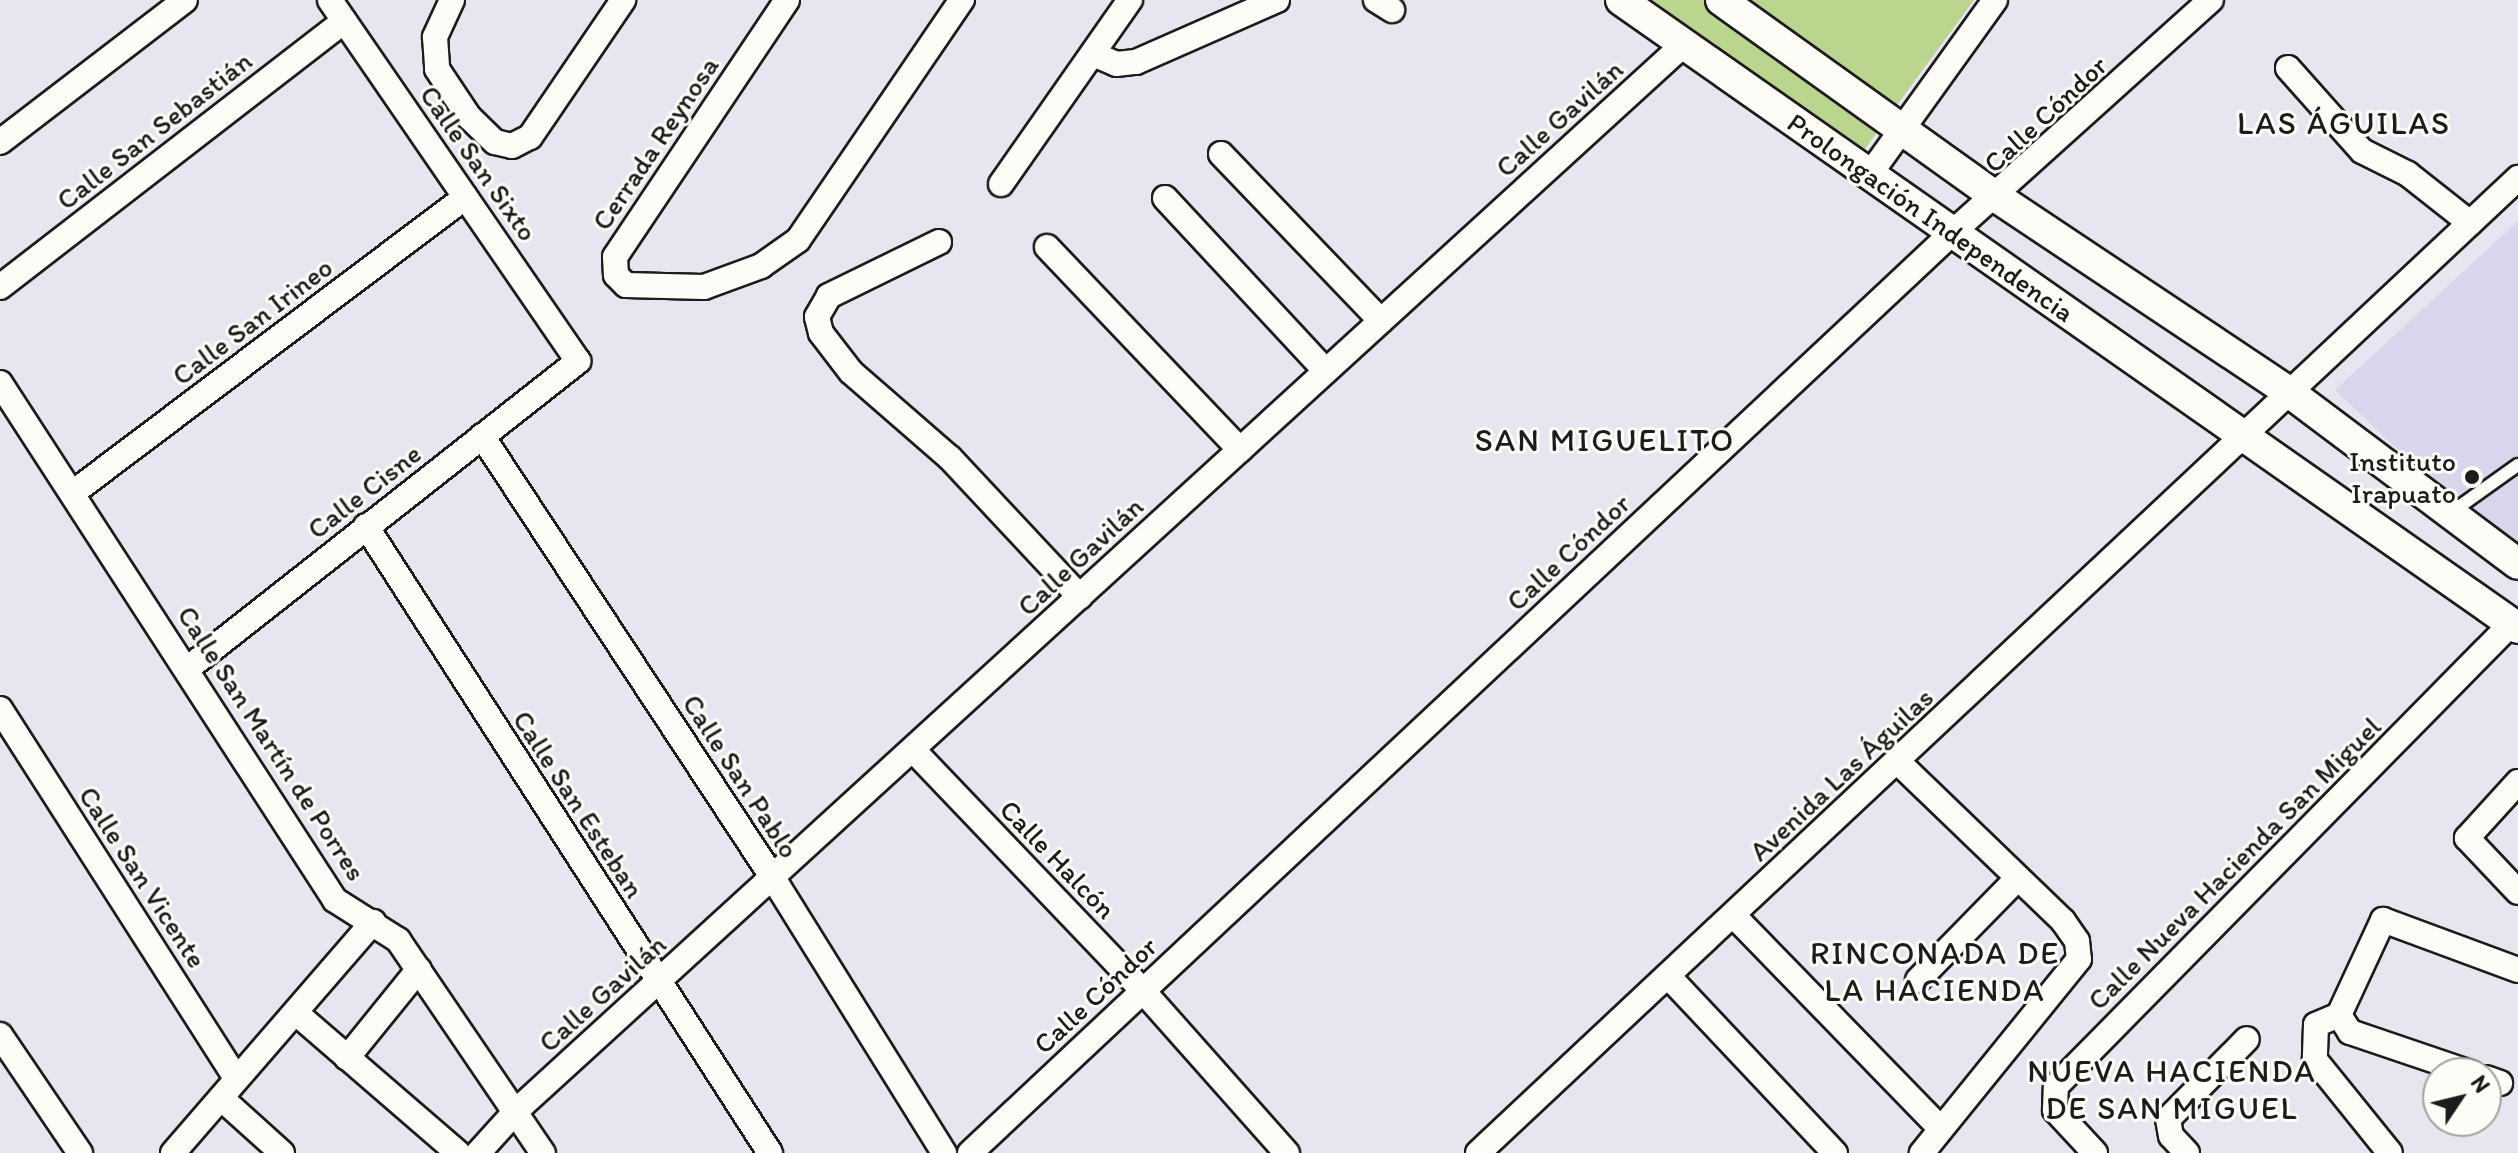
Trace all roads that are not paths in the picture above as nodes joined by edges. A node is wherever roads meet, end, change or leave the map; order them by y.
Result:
1 (185, 0) edge
2 (330, 0) edge
3 (452, 0) edge
4 (623, 0) edge
5 (787, 0) edge
6 (962, 0) edge
7 (1130, 0) edge
8 (1277, 0) edge
9 (1621, 0) edge
10 (1721, 0) edge
11 (1995, 0) edge
12 (2211, 0) edge
13 (344, 21) junction
14 (1684, 44) junction
15 (1093, 54) junction
16 (2288, 68) dead end
17 (1903, 125) junction
18 (0, 142) edge
19 (1221, 154) dead end
20 (1870, 174) junction
21 (2518, 178) edge
22 (1001, 184) dead end
23 (465, 197) junction
24 (1165, 198) dead end
25 (1998, 198) junction
26 (2470, 223) junction
27 (1953, 232) junction
28 (939, 242) dead end
29 (1047, 247) dead end
30 (0, 287) edge
31 (1381, 321) junction
32 (578, 361) joint
33 (1326, 371) junction
34 (0, 383) edge
35 (2289, 392) junction
36 (2241, 434) junction
37 (482, 436) junction
38 (1240, 450) junction
39 (2518, 465) edge
40 (74, 492) junction
41 (2450, 513) junction
42 (366, 526) junction
43 (2518, 564) edge
44 (1080, 597) junction
45 (2515, 625) edge
46 (187, 669) junction
47 (0, 709) edge
48 (913, 750) junction
49 (1898, 762) junction
50 (2517, 784) edge
51 (773, 878) junction
52 (2017, 879) junction
53 (2518, 892) edge
54 (1734, 916) junction
55 (373, 922) junction
56 (419, 969) junction
57 (2518, 970) edge
58 (1669, 977) junction
59 (1918, 980) dead end
60 (659, 984) junction
61 (1143, 991) junction
62 (296, 1013) junction
63 (2344, 1023) junction
64 (0, 1035) edge
65 (2247, 1039) dead end
66 (2430, 1057) edge
67 (347, 1058) junction
68 (236, 1078) junction
69 (221, 1098) junction
70 (516, 1111) junction
71 (1939, 1127) junction
72 (80, 1153) edge
73 (173, 1153) edge
74 (282, 1153) edge
75 (458, 1153) edge
76 (478, 1153) edge
77 (543, 1153) edge
78 (770, 1153) edge
79 (944, 1153) edge
80 (970, 1153) edge
81 (1287, 1153) edge
82 (1478, 1153) edge
83 (1835, 1153) edge
84 (1922, 1153) edge
85 (2095, 1153) edge
86 (2187, 1153) edge
87 (2390, 1153) edge

1 - 18 street
2 - 13 street, Calle San Sixto
3 - 4 street
5 - 6 street, Cerrada Reynosa
7 - 15 street
8 - 15 street
9 - 14 street, Prolongación Independencia
10 - 17 street, Prolongación Independencia
11 - 17 street
12 - 25 street, Calle Cóndor
13 - 23 street, Calle San Sixto
13 - 30 street, Calle San Sebastián
14 - 20 street, Prolongación Independencia
14 - 31 street, Calle Gavilán
15 - 22 street
16 - 26 street
17 - 20 street
17 - 25 street, Prolongación Independencia
19 - 31 street
20 - 27 street, Prolongación Independencia
21 - 26 street, Avenida Las Águilas
23 - 32 street, Calle San Sixto
23 - 40 street, Calle San Irineo
24 - 33 street
25 - 27 street, Calle Cóndor
25 - 35 street, Prolongación Independencia
26 - 35 street, Avenida Las Águilas
27 - 36 street, Prolongación Independencia
27 - 61 street, Calle Cóndor
28 - 44 street
29 - 38 street
31 - 33 street, Calle Gavilán
32 - 37 street, Calle Cisne
33 - 38 street, Calle Gavilán
34 - 40 street, Calle San Martín de Porres
35 - 36 street, Avenida Las Águilas
35 - 41 street, Prolongación Independencia
36 - 45 street, Prolongación Independencia
36 - 49 street, Avenida Las Águilas
37 - 42 street, Calle Cisne
37 - 51 street, Calle San Pablo
38 - 44 street, Calle Gavilán
39 - 41 lane
40 - 46 street, Calle San Martín de Porres
41 - 43 street, Prolongación Independencia
42 - 46 street, Calle Cisne
42 - 60 street, Calle San Esteban
44 - 48 street, Calle Gavilán
45 - 85 street, Calle Nueva Hacienda San Miguel
46 - 55 street, Calle San Martín de Porres
47 - 68 street, Calle San Vicente
48 - 51 street, Calle Gavilán
48 - 61 street, Calle Halcón
49 - 52 street
49 - 54 street, Avenida Las Águilas
50 - 53 street
51 - 60 street, Calle Gavilán
51 - 79 street, Calle San Pablo
52 - 59 street
52 - 71 street
54 - 58 street, Avenida Las Águilas
54 - 71 street
55 - 56 street, Calle San Martín de Porres
55 - 62 street
56 - 67 street
56 - 70 street, Calle San Martín de Porres
57 - 63 street
58 - 82 street, Avenida Las Águilas
58 - 83 street
60 - 70 street, Calle Gavilán
60 - 78 street, Calle San Esteban
61 - 80 street, Calle Cóndor
61 - 81 street, Calle Halcón
62 - 67 street
62 - 68 street
63 - 66 street
63 - 87 street
64 - 72 street
65 - 86 street
67 - 75 street
68 - 69 street
69 - 73 street
69 - 74 street
70 - 76 street, Calle Gavilán
70 - 77 street, Calle San Martín de Porres
71 - 84 street

